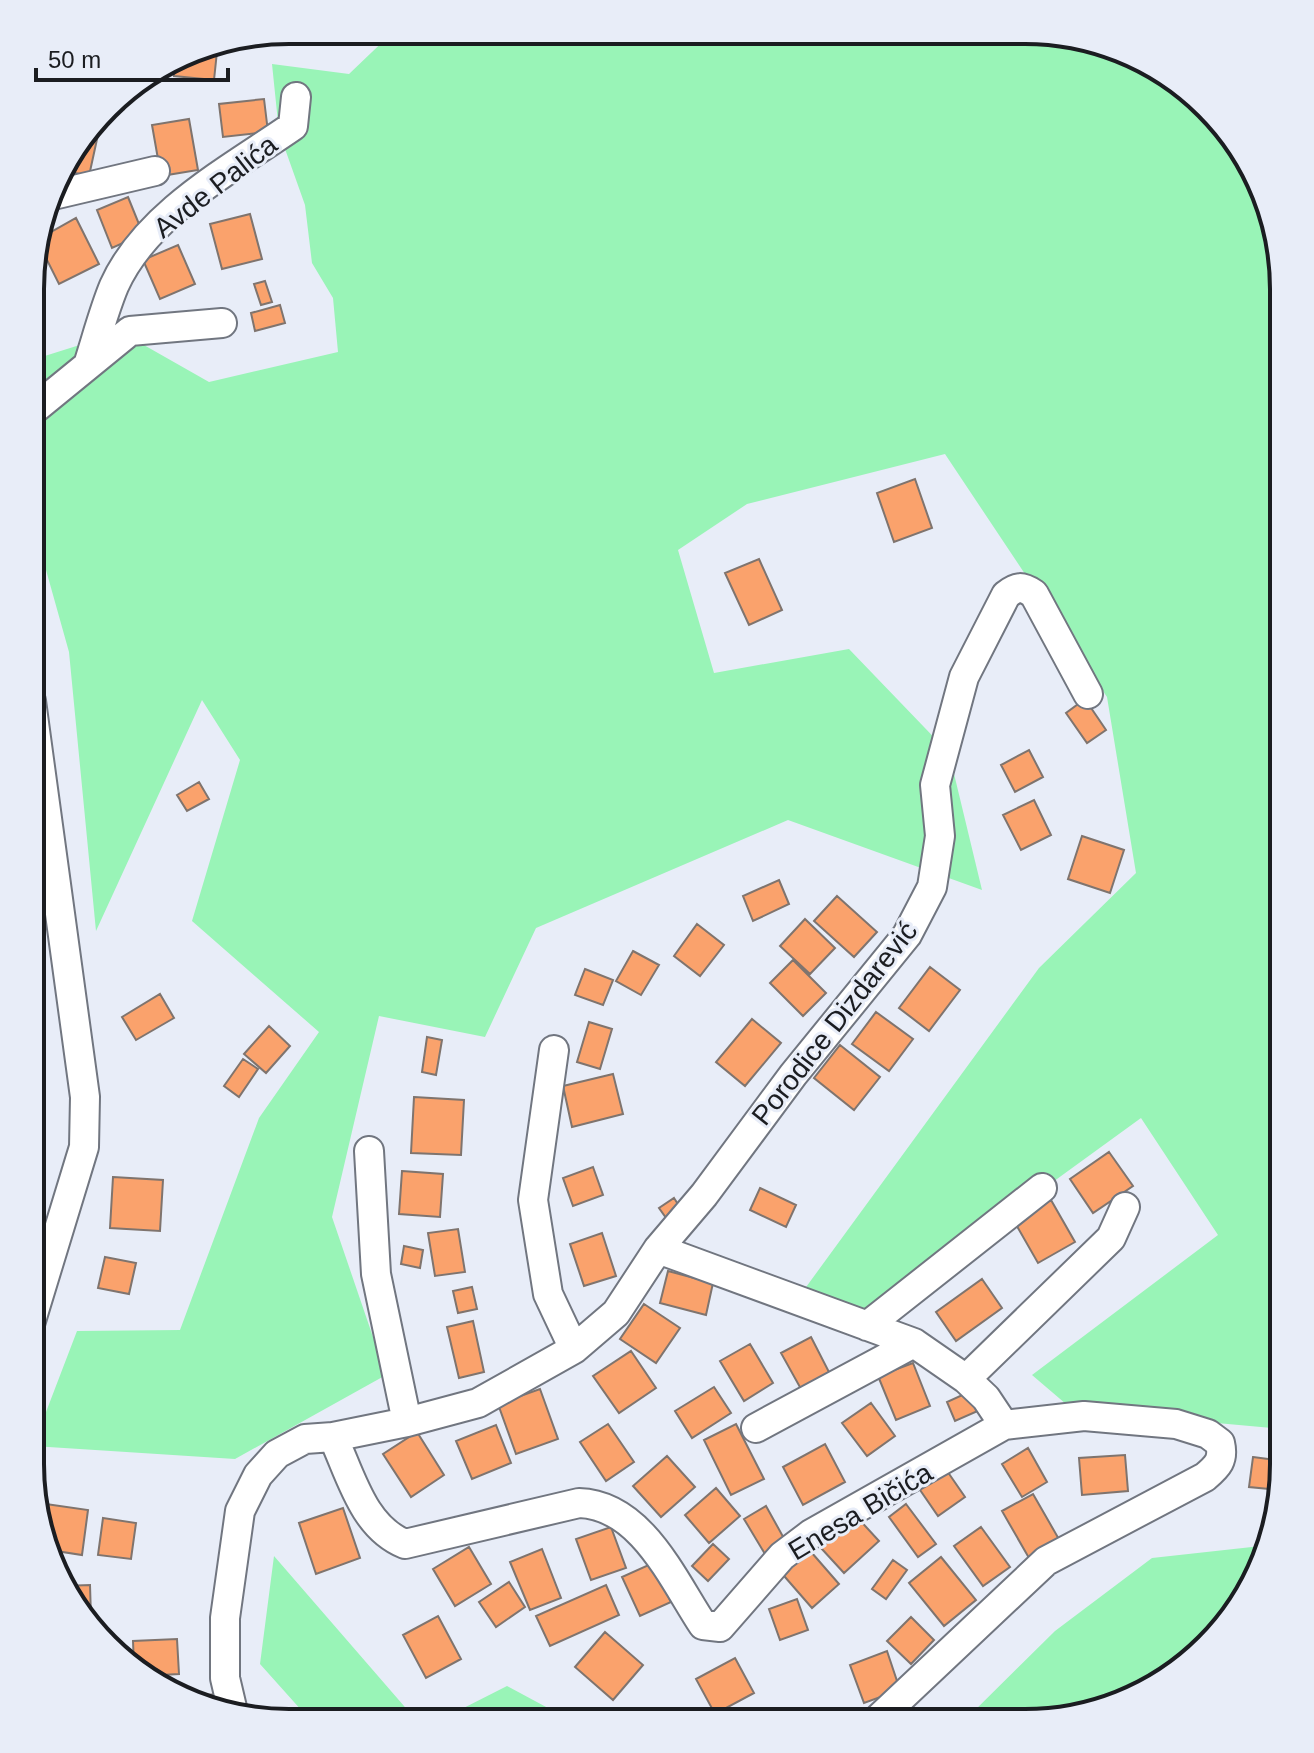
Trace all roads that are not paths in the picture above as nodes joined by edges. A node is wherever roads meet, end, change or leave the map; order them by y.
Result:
1 (296, 97) dead end
2 (155, 171) dead end
3 (64, 192) edge
4 (222, 323) dead end
5 (89, 362) junction
6 (44, 401) edge
7 (1088, 694) dead end
8 (44, 788) edge
9 (554, 1050) dead end
10 (369, 1151) dead end
11 (1042, 1188) dead end
12 (1125, 1207) dead end
13 (658, 1249) junction
14 (44, 1278) edge
15 (867, 1326) junction
16 (914, 1343) junction
17 (574, 1349) junction
18 (966, 1379) junction
19 (407, 1422) junction
20 (1004, 1425) junction
21 (756, 1428) dead end
22 (333, 1437) junction
23 (231, 1702) edge
24 (889, 1709) edge

1 - 5 street, Avde Palića
2 - 3 street, Avde Palića
4 - 5 street
5 - 6 street
7 - 13 street, Porodice Dizdarević
8 - 14 street
9 - 17 street
10 - 19 street
11 - 15 street
12 - 18 street
13 - 15 street
13 - 17 street
15 - 16 street
16 - 18 street
16 - 21 street
17 - 19 street
18 - 20 street
19 - 22 street
20 - 22 street, Enesa Bičića
20 - 24 street, Enesa Bičića
22 - 23 street

